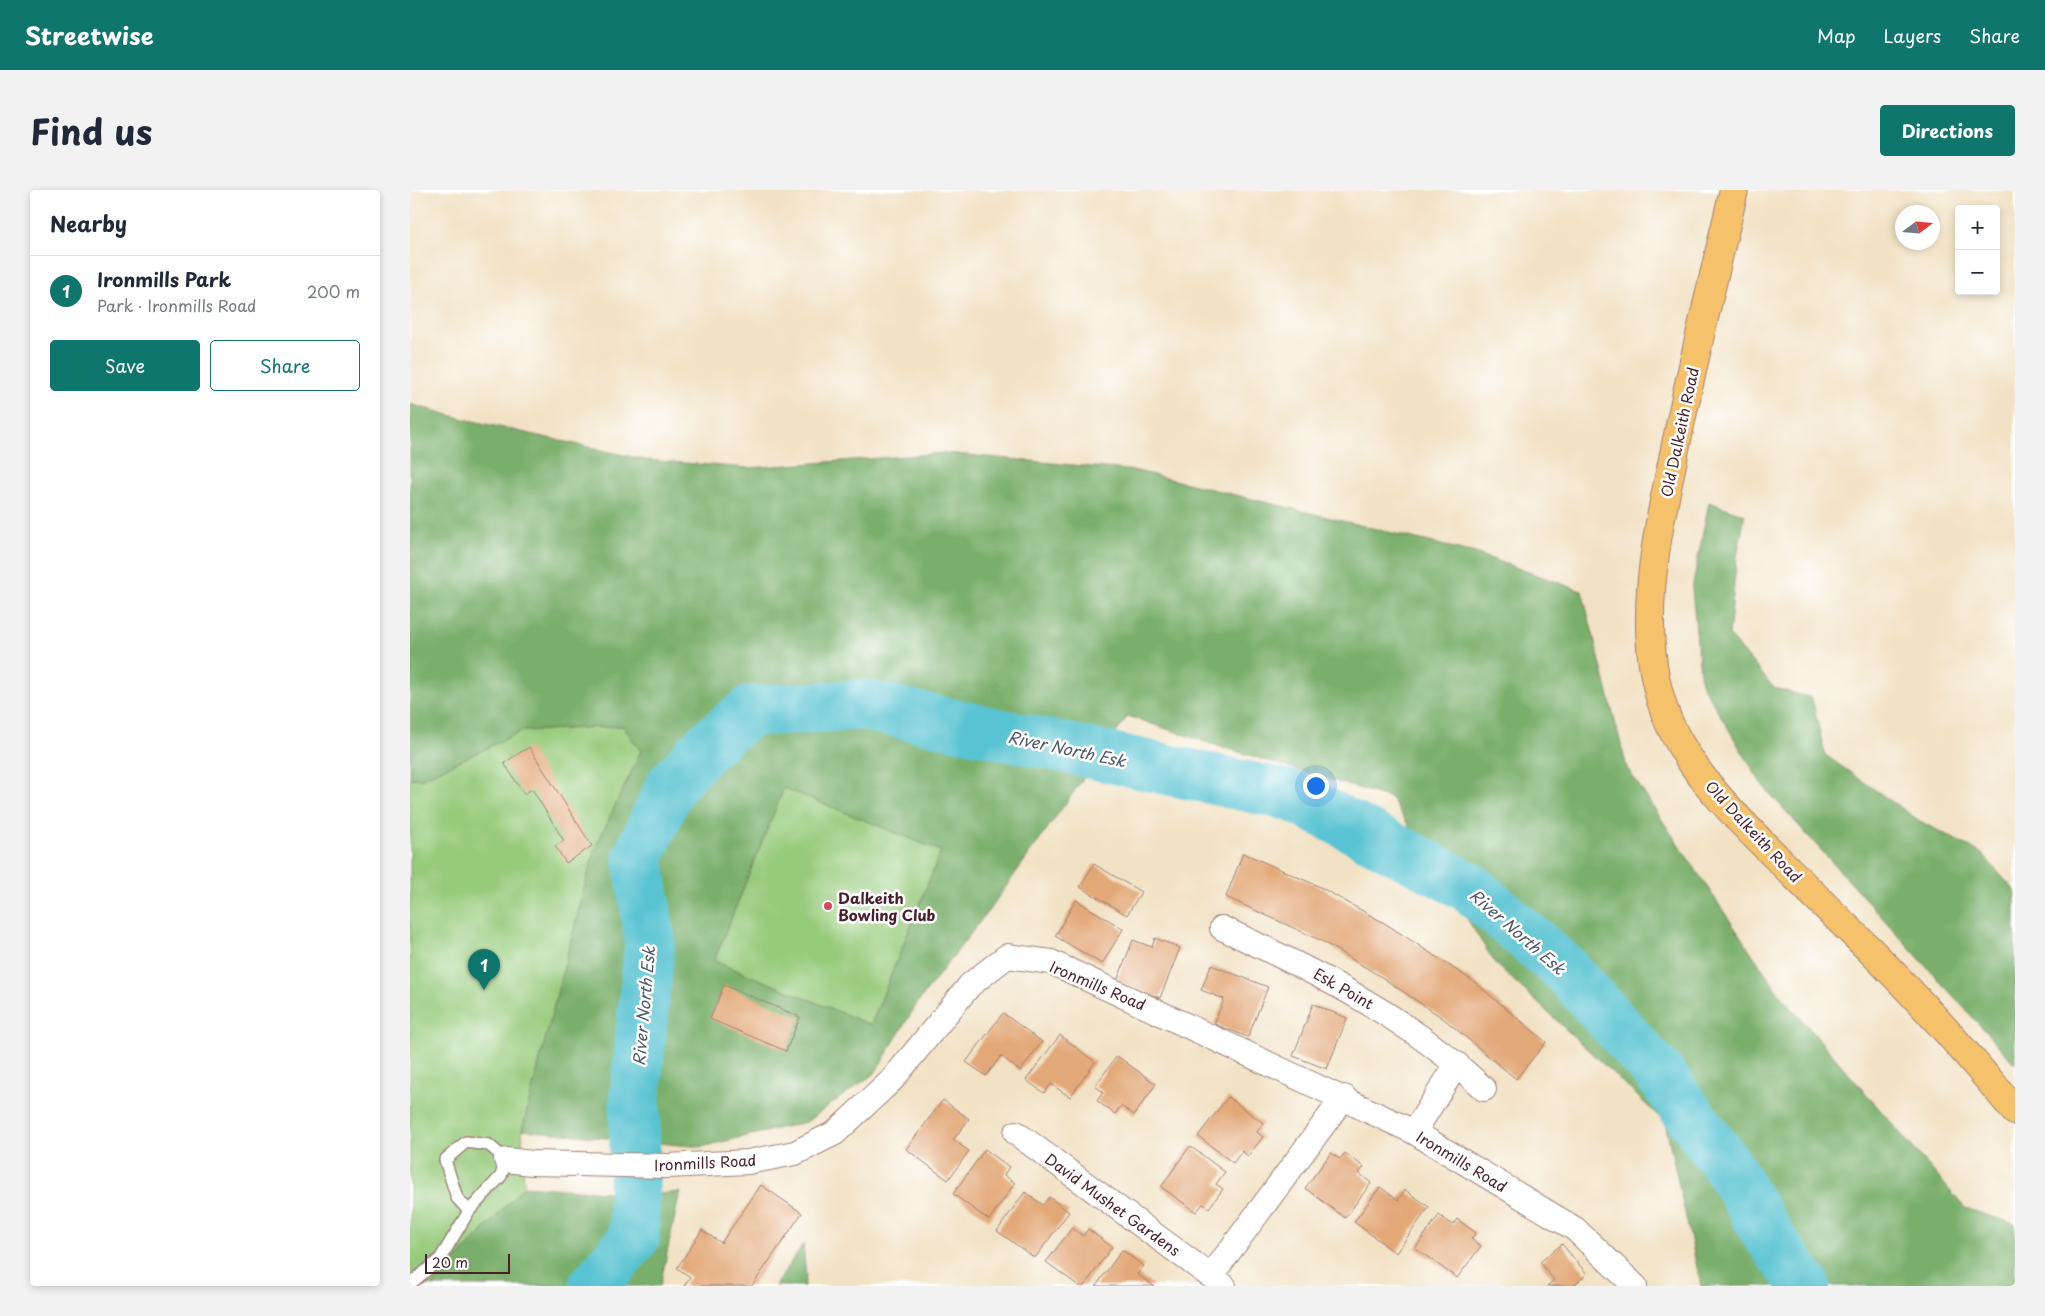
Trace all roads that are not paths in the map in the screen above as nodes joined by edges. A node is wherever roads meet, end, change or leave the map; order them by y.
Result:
1 (1734, 190) edge
2 (1222, 928) dead end
3 (1457, 1064) junction
4 (1484, 1089) dead end
5 (1344, 1098) junction
6 (2015, 1111) edge
7 (1414, 1132) junction
8 (1016, 1133) dead end
9 (506, 1160) junction
10 (469, 1212) junction
11 (1218, 1281) edge
12 (410, 1284) edge
13 (1635, 1286) edge

1 - 6 main road, Old Dalkeith Road
2 - 3 street, Esk Point
3 - 4 street, Esk Point
3 - 7 street
5 - 7 street, Ironmills Road
5 - 9 street, Ironmills Road
5 - 11 street, David Mushet Gardens
7 - 13 street, Ironmills Road
8 - 11 street, David Mushet Gardens
9 - 10 lane
9 - 10 lane
10 - 12 lane

